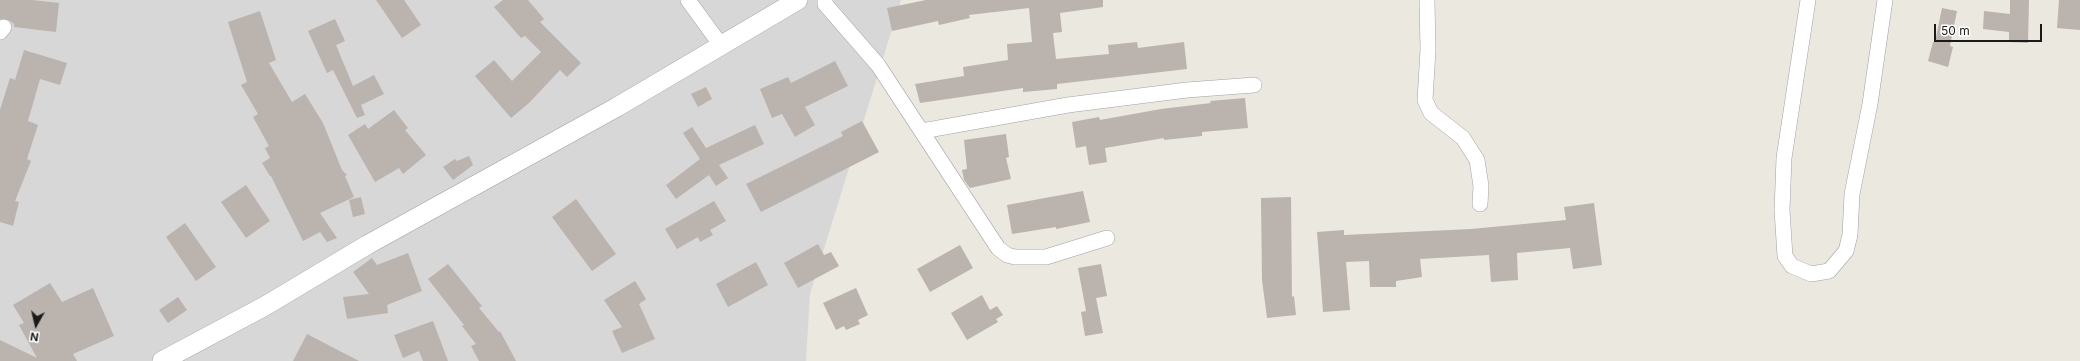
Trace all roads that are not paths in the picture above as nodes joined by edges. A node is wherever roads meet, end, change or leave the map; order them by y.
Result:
1 (688, 0) edge
2 (798, 0) edge
3 (1426, 0) edge
4 (1808, 0) edge
5 (1885, 0) edge
6 (828, 1) edge
7 (720, 44) junction
8 (1254, 85) dead end
9 (922, 131) junction
10 (1480, 204) dead end
11 (1107, 238) dead end
12 (162, 361) edge

1 - 7 street
2 - 7 street
3 - 10 street
4 - 5 street
6 - 9 street
7 - 12 street
8 - 9 street
9 - 11 street

